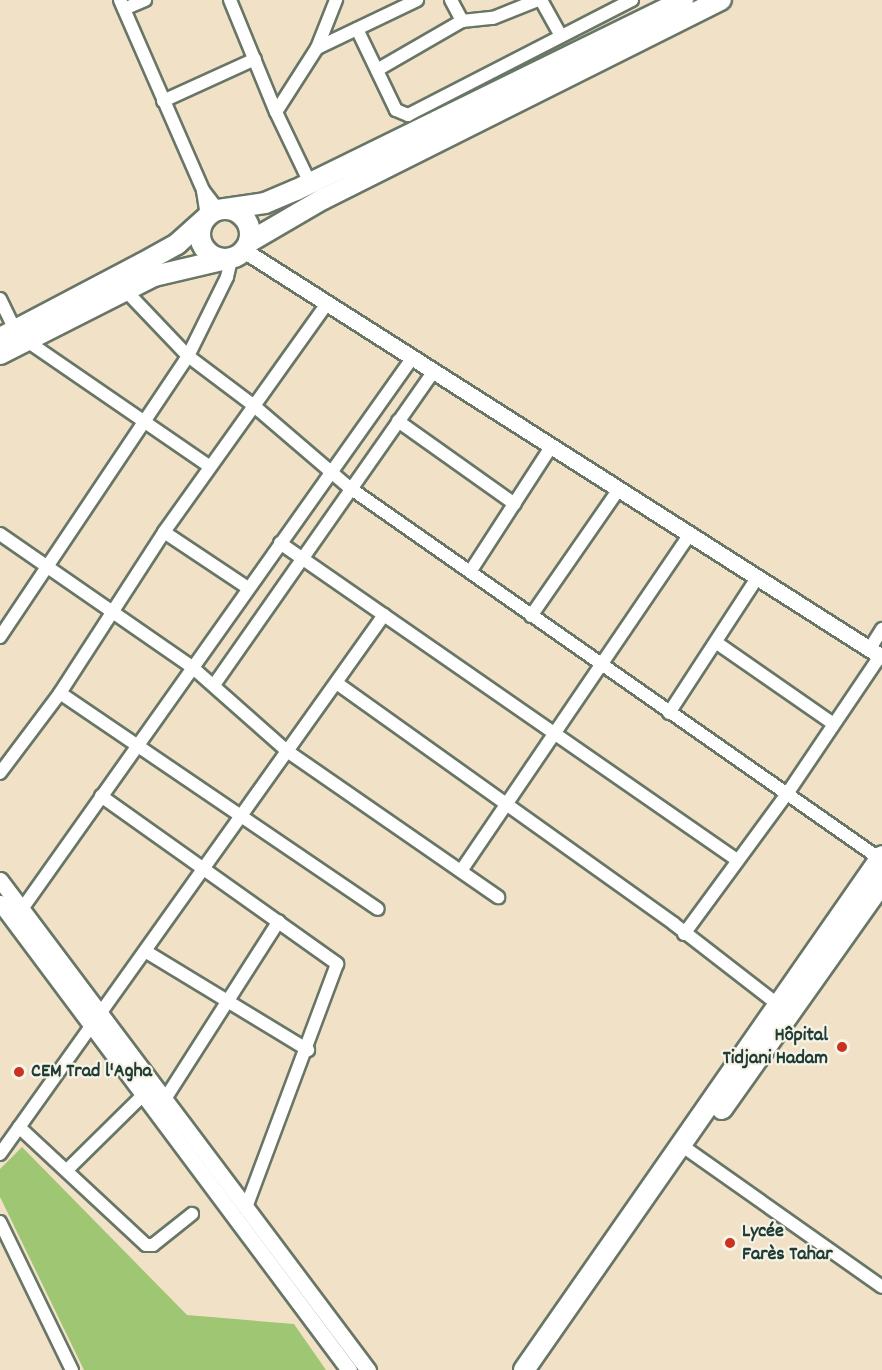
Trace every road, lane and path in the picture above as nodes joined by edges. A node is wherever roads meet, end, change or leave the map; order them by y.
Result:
1 (145, 0) edge
2 (230, 0) edge
3 (417, 0) edge
4 (451, 0) edge
5 (539, 0) edge
6 (632, 0) edge
7 (683, 0) edge
8 (721, 0) edge
9 (331, 4) edge
10 (122, 5) edge
11 (462, 21) junction
12 (357, 29) junction
13 (561, 36) junction
14 (317, 48) junction
15 (255, 59) junction
16 (377, 70) junction
17 (484, 76) junction
18 (494, 94) junction
19 (163, 101) junction
20 (276, 112) junction
21 (310, 183) junction
22 (213, 214) junction
23 (237, 253) junction
24 (126, 291) junction
25 (0, 299) edge
26 (328, 302) junction
27 (3, 314) edge
28 (14, 336) edge
29 (0, 354) edge
30 (188, 356) junction
31 (413, 357) junction
32 (434, 371) junction
33 (253, 405) junction
34 (398, 421) junction
35 (143, 423) junction
36 (551, 447) junction
37 (210, 467) junction
38 (330, 470) junction
39 (350, 488) junction
40 (619, 489) junction
41 (515, 504) junction
42 (164, 532) junction
43 (0, 534) edge
44 (689, 535) junction
45 (280, 543) junction
46 (301, 557) junction
47 (46, 568) junction
48 (470, 572) junction
49 (757, 578) junction
50 (248, 588) junction
51 (113, 613) junction
52 (384, 615) junction
53 (531, 616) junction
54 (882, 629) edge
55 (0, 637) edge
56 (717, 643) junction
57 (877, 654) edge
58 (601, 664) junction
59 (192, 667) junction
60 (338, 684) junction
61 (214, 685) junction
62 (60, 693) junction
63 (669, 713) junction
64 (832, 723) junction
65 (555, 734) junction
66 (136, 746) junction
67 (287, 751) junction
68 (0, 773) edge
69 (787, 794) junction
70 (101, 796) junction
71 (507, 803) junction
72 (242, 816) junction
73 (881, 857) edge
74 (737, 860) junction
75 (203, 869) junction
76 (461, 871) junction
77 (0, 880) edge
78 (882, 883) edge
79 (498, 897) dead end
80 (0, 903) edge
81 (22, 909) junction
82 (378, 909) dead end
83 (279, 921) junction
84 (684, 934) junction
85 (145, 951) junction
86 (225, 999) junction
87 (777, 1004) junction
88 (97, 1019) junction
89 (308, 1050) junction
90 (144, 1094) junction
91 (165, 1099) junction
92 (20, 1126) junction
93 (686, 1149) junction
94 (0, 1154) edge
95 (67, 1170) junction
96 (246, 1208) junction
97 (192, 1214) dead end
98 (0, 1222) edge
99 (882, 1287) edge
100 (535, 1368) edge
101 (72, 1370) edge
102 (350, 1370) edge
103 (368, 1370) edge

1 - 10 street
2 - 15 street
3 - 12 street
4 - 11 street
5 - 11 street
5 - 13 street
6 - 13 street
7 - 18 main road
8 - 23 main road
9 - 14 street
10 - 19 street
11 - 16 street
12 - 14 street
12 - 16 street
13 - 17 street
14 - 20 street
15 - 19 street
15 - 20 street
16 - 17 street
17 - 18 street
18 - 21 main road
19 - 22 street
20 - 21 street
21 - 22 main road
22 - 23 main road
22 - 23 main road
22 - 28 main road
23 - 24 main road
23 - 26 street
23 - 30 street
24 - 28 main road
24 - 30 street
25 - 27 street
26 - 31 street
26 - 33 street
27 - 28 street
28 - 29 main road
28 - 35 street
30 - 33 street
30 - 35 street
31 - 32 street
31 - 38 street
32 - 34 street
32 - 36 street
33 - 37 street
33 - 38 street
34 - 39 street
34 - 41 street
35 - 37 street
35 - 47 street
36 - 40 street
36 - 41 street
37 - 42 street
38 - 39 street
38 - 45 street
39 - 46 street
39 - 48 street
40 - 44 street
40 - 53 street
41 - 48 street
42 - 50 street
42 - 51 street
43 - 47 street
44 - 49 street
44 - 58 street
45 - 46 street
45 - 50 street
46 - 52 street
46 - 61 street
47 - 51 street
47 - 55 street
48 - 53 street
49 - 56 street
49 - 57 street
50 - 59 street
51 - 59 street
51 - 62 street
52 - 60 street
52 - 65 street
53 - 58 street
54 - 57 street
56 - 63 street
56 - 64 street
57 - 64 street
58 - 63 street
58 - 65 street
59 - 61 street
59 - 66 street
60 - 67 street
60 - 71 street
61 - 67 street
62 - 66 street
62 - 68 street
63 - 69 street
64 - 69 street
65 - 71 street
65 - 74 street
66 - 70 street
66 - 72 street
67 - 72 street
67 - 76 street
69 - 73 street
69 - 74 street
70 - 75 street
70 - 81 street
71 - 76 street
71 - 84 street
72 - 75 street
72 - 82 street
73 - 87 main road
74 - 84 street
75 - 83 street
75 - 85 street
76 - 79 street
77 - 81 street
78 - 93 main road
80 - 88 street
81 - 88 street
83 - 86 street
83 - 89 street
84 - 87 street
85 - 86 street
85 - 88 street
86 - 89 street
86 - 91 street
87 - 93 main road
88 - 90 street
88 - 91 street
88 - 92 street
89 - 96 street
90 - 95 street
90 - 102 street
91 - 96 street
92 - 94 street
92 - 95 street
93 - 99 street
93 - 100 main road
95 - 97 street
96 - 103 street
98 - 101 street

